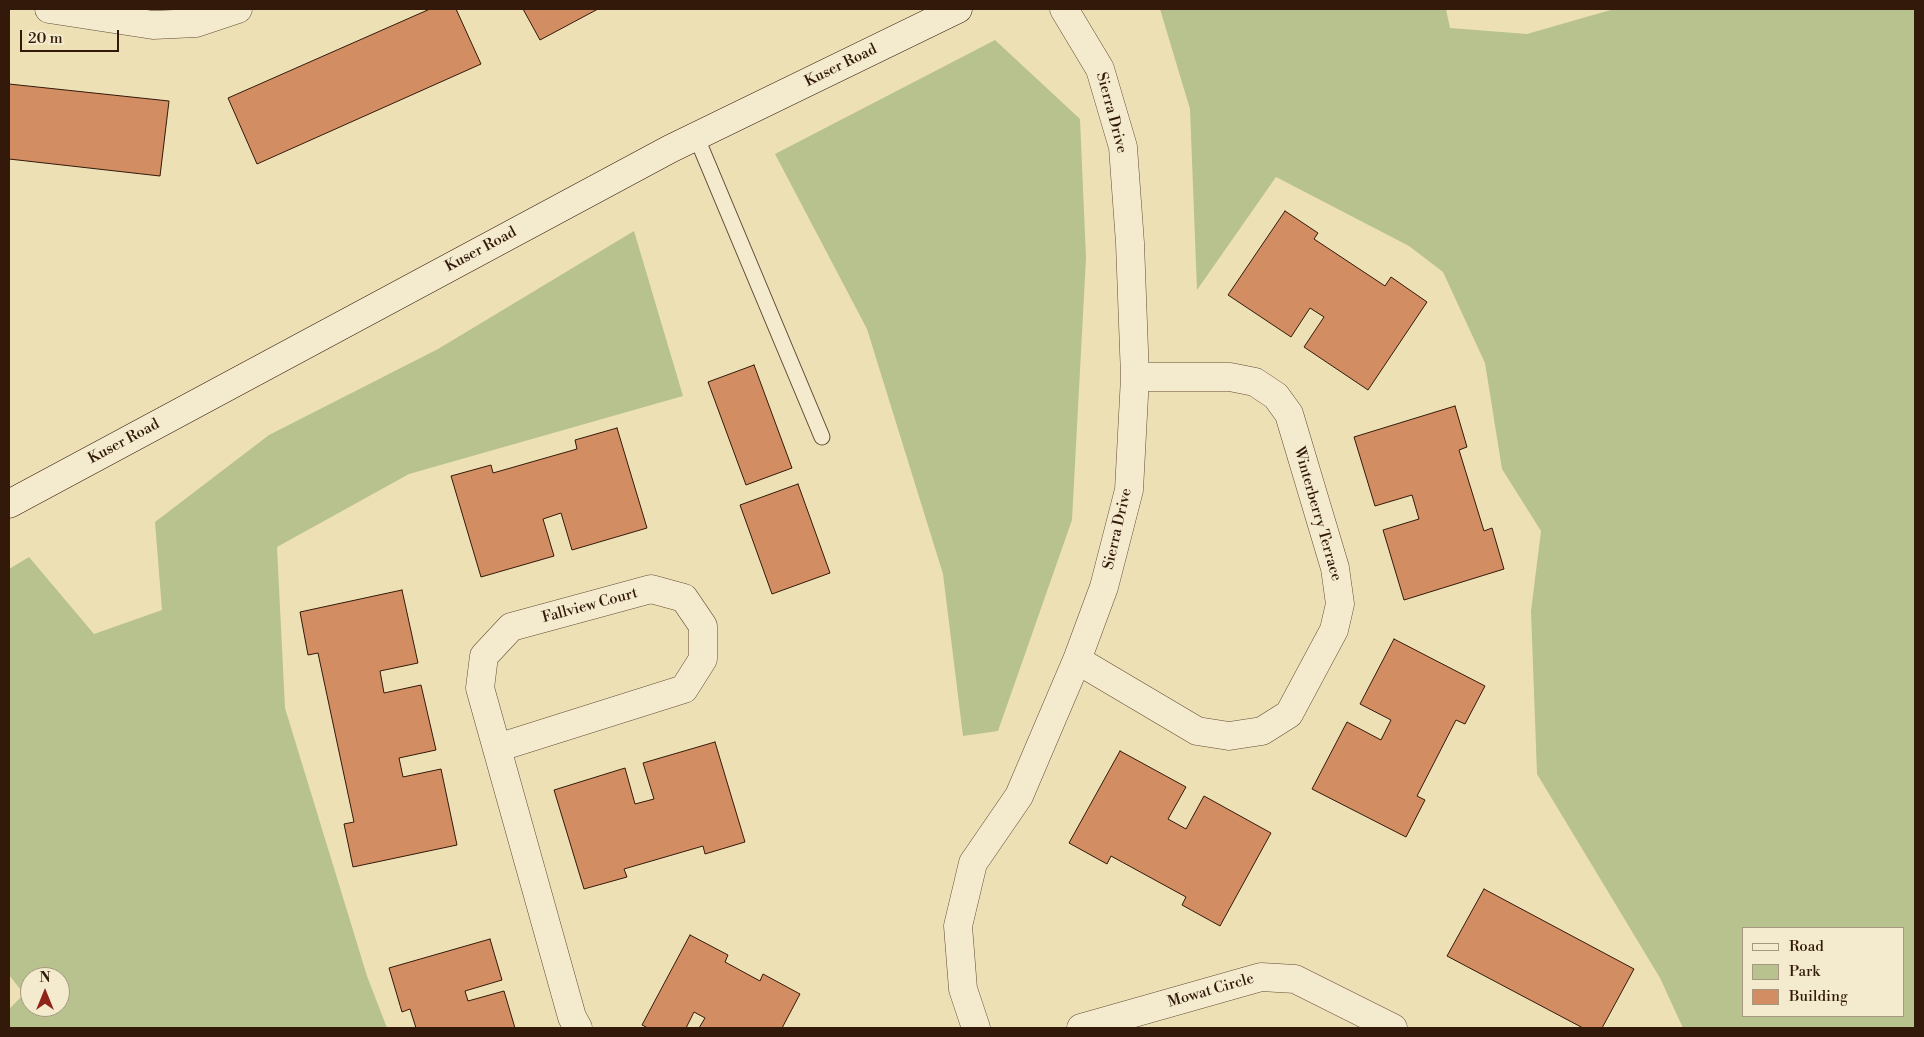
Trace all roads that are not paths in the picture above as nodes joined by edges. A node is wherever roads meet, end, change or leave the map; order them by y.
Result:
1 (49, 9) edge
2 (238, 9) edge
3 (958, 9) edge
4 (1064, 9) edge
5 (696, 136) junction
6 (1135, 378) junction
7 (822, 437) dead end
8 (9, 504) edge
9 (1077, 660) junction
10 (497, 748) junction
11 (578, 1028) edge
12 (976, 1028) edge
13 (1081, 1028) edge
14 (1393, 1028) edge

1 - 2 street
3 - 5 street, Kuser Road
4 - 6 street, Sierra Drive
5 - 7 lane
5 - 8 street, Kuser Road
6 - 9 street, Sierra Drive
6 - 9 street, Winterberry Terrace
9 - 12 street, Sierra Drive
10 - 10 street, Fallview Court
10 - 11 street, Fallview Court
13 - 14 street, Mowat Circle

